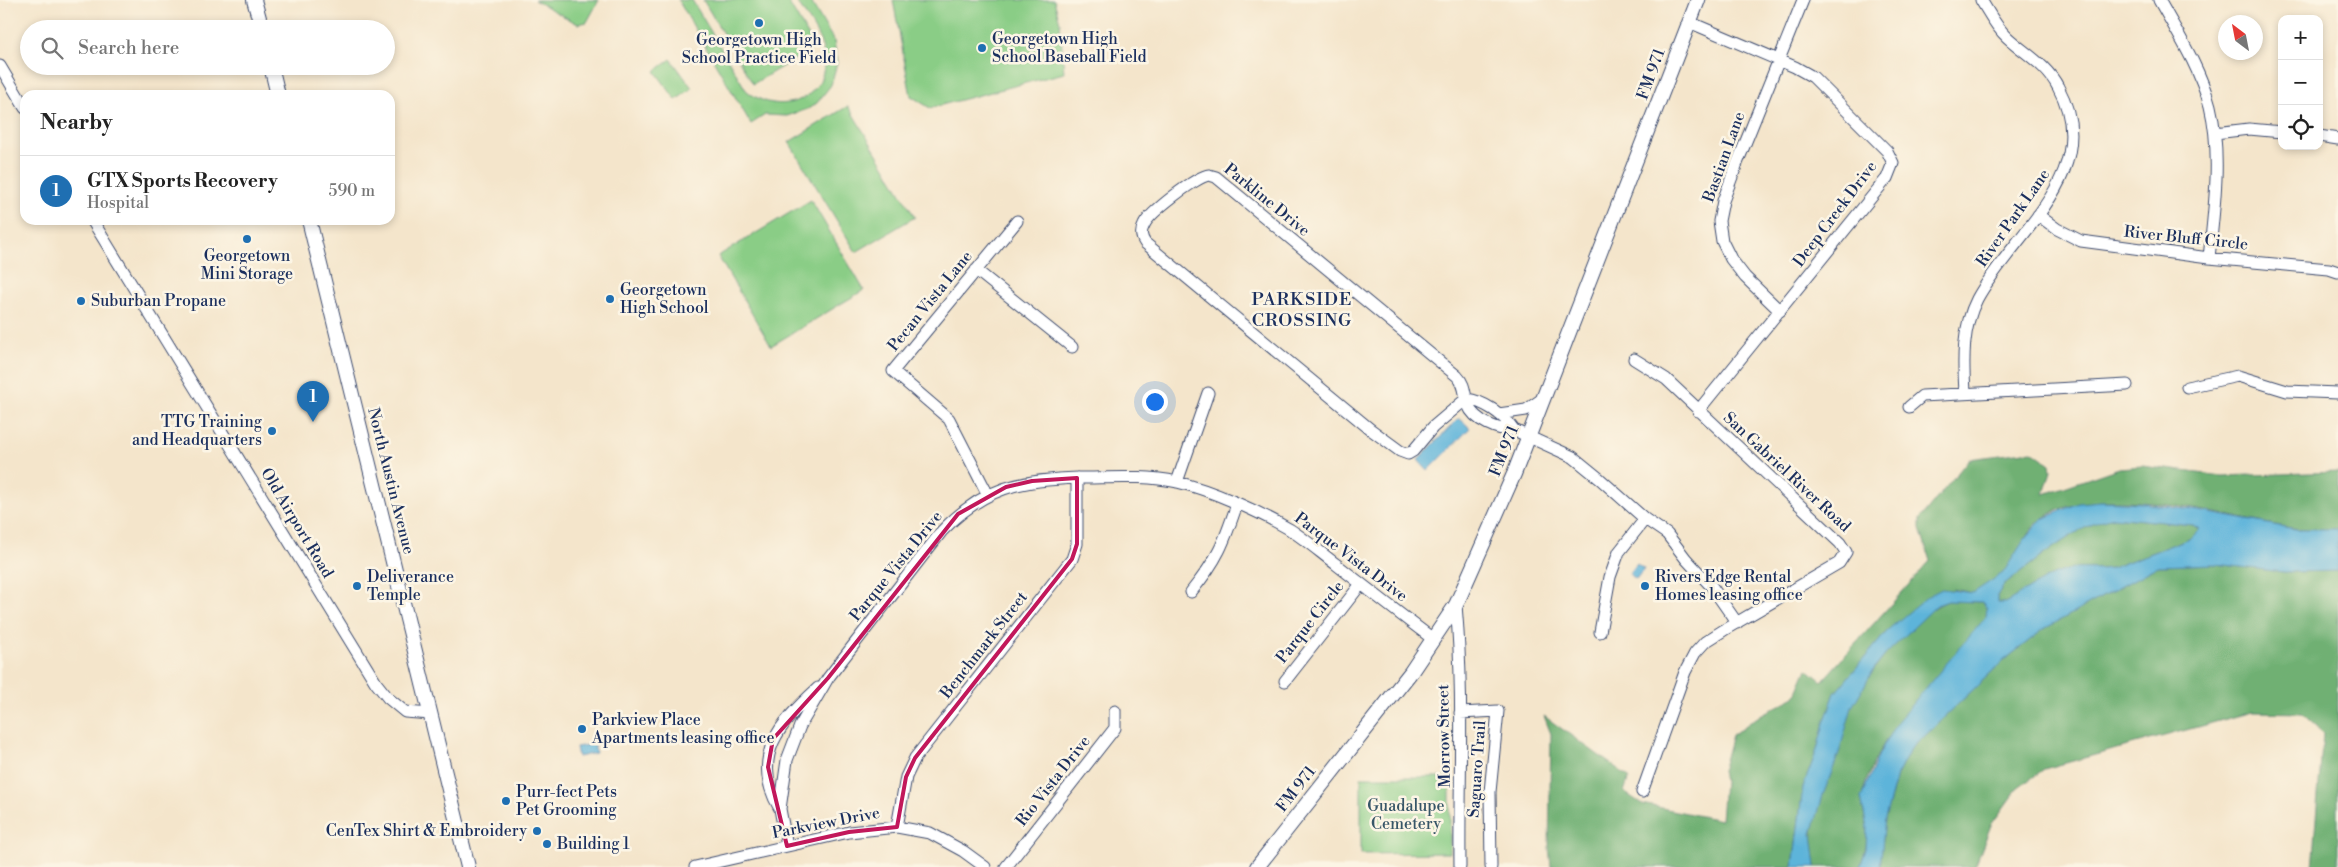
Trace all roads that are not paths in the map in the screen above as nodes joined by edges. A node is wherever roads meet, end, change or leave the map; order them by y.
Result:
1 (254, 0) edge
2 (1698, 0) edge
3 (1803, 0) edge
4 (1981, 0) edge
5 (2159, 0) edge
6 (260, 20) edge
7 (1689, 22) junction
8 (1778, 60) junction
9 (0, 66) edge
10 (273, 75) edge
11 (277, 90) edge
12 (20, 100) edge
13 (2278, 132) edge
14 (2215, 133) junction
15 (2323, 137) edge
16 (2338, 139) edge
17 (2038, 215) junction
18 (1017, 221) dead end
19 (95, 225) edge
20 (310, 225) edge
21 (2209, 258) junction
22 (976, 270) junction
23 (2338, 272) edge
24 (1780, 311) junction
25 (1072, 347) dead end
26 (1634, 359) dead end
27 (2127, 385) dead end
28 (2187, 387) dead end
29 (1964, 392) junction
30 (1208, 393) dead end
31 (2338, 393) edge
32 (1544, 397) junction
33 (1466, 399) junction
34 (1909, 408) dead end
35 (1698, 411) junction
36 (1499, 414) junction
37 (1514, 430) junction
38 (1529, 436) junction
39 (1077, 478) junction
40 (1177, 482) junction
41 (988, 495) junction
42 (1237, 504) junction
43 (1644, 519) junction
44 (1361, 584) junction
45 (1191, 592) dead end
46 (1456, 605) junction
47 (1737, 624) junction
48 (1600, 632) dead end
49 (1433, 639) junction
50 (828, 678) junction
51 (1285, 681) dead end
52 (1115, 711) dead end
53 (1460, 713) junction
54 (431, 714) junction
55 (1642, 792) dead end
56 (780, 809) junction
57 (898, 827) junction
58 (787, 846) junction
59 (714, 865) edge
60 (468, 867) edge
61 (695, 867) edge
62 (985, 867) edge
63 (1006, 867) edge
64 (1257, 867) edge
65 (1460, 867) edge
66 (1491, 867) edge

1 - 6 main road
2 - 7 main road, FM 971 / FM 971
3 - 8 street, Bastian Lane
4 - 17 street, River Park Lane
5 - 14 street
7 - 8 street, Deep Creek Drive
7 - 32 main road, FM 971 / FM 971
8 - 24 street, Bastian Lane
8 - 24 street, Deep Creek Drive
9 - 12 street
10 - 11 main road
13 - 14 street
14 - 21 street
15 - 16 street
17 - 21 street, River Bluff Circle
17 - 29 street, River Park Lane
18 - 22 street, Pecan Vista Lane
19 - 54 street, Old Airport Road
20 - 54 main road, North Austin Avenue
21 - 23 street, River Bluff Circle
22 - 25 street
22 - 41 street, Pecan Vista Lane
24 - 35 street, Deep Creek Drive
26 - 35 street, San Gabriel River Road
27 - 29 street
28 - 31 street
29 - 34 street
30 - 40 street
32 - 36 street
32 - 38 main road, FM 971 / FM 971
33 - 33 street, Parkline Drive
33 - 36 street, Parkline Drive
33 - 37 street, Parkline Drive
35 - 47 street, San Gabriel River Road
36 - 37 street, Parkline Drive
37 - 38 street, Parkline Drive
38 - 43 street, Parkline Drive
38 - 46 main road, FM 971 / FM 971
39 - 40 street, Parque Vista Drive
39 - 41 street, Parque Vista Drive
39 - 57 street, Benchmark Street
40 - 42 street, Parque Vista Drive
41 - 50 street, Parque Vista Drive
42 - 44 street, Parque Vista Drive
42 - 45 street
43 - 47 street, Parkline Drive
43 - 48 street
44 - 49 street, Parque Vista Drive
44 - 51 street, Parque Circle
46 - 49 main road, FM 971 / FM 971
46 - 53 street, Morrow Street
47 - 55 street, San Gabriel River Road
49 - 64 main road, FM 971 / FM 971
50 - 56 street, Parque Vista Drive
50 - 56 street, Parque Vista Drive
52 - 63 street, Rio Vista Drive
53 - 65 street, Morrow Street
53 - 66 street, Saguaro Trail
54 - 60 main road, North Austin Avenue
56 - 58 street, Parque Vista Drive
57 - 58 street, Parkview Drive
57 - 62 street, Parkview Drive
58 - 59 street, Parkview Drive
59 - 61 street, Parkview Drive

